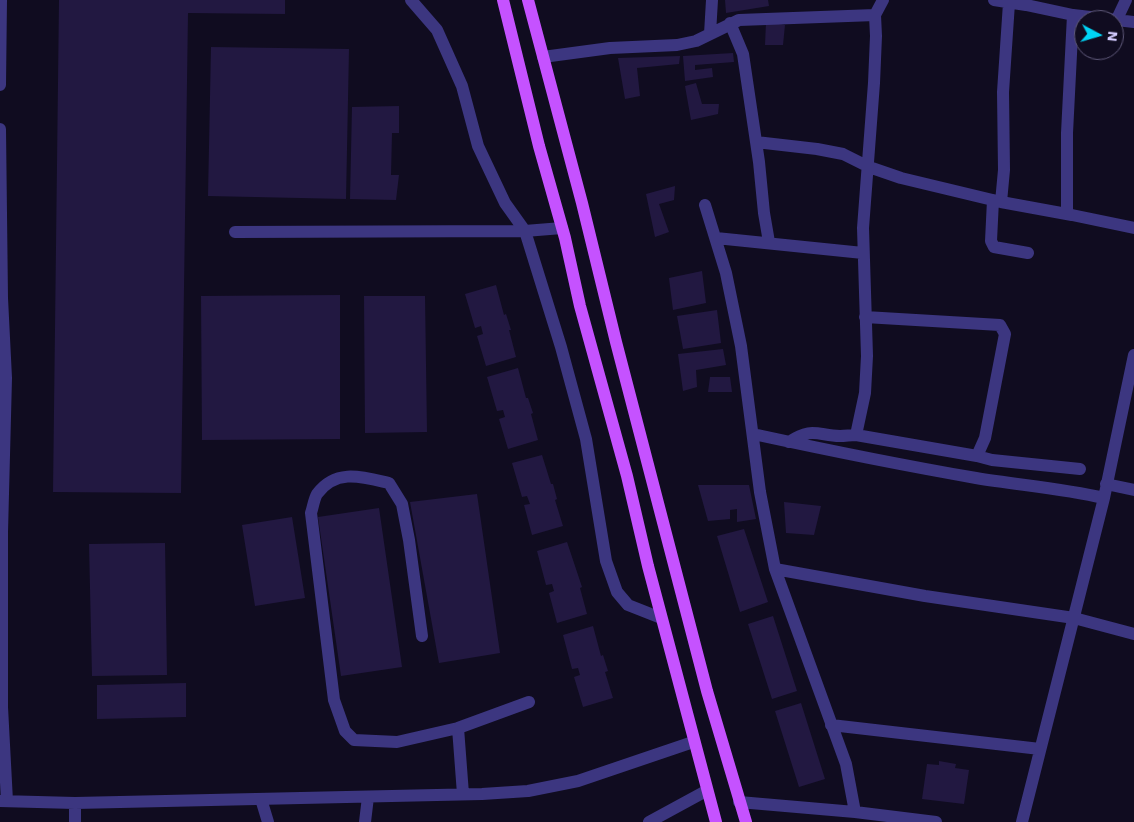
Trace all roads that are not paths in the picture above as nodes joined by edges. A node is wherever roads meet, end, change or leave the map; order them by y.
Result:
1 (1, 0) edge
2 (411, 0) edge
3 (503, 0) edge
4 (528, 0) edge
5 (712, 0) edge
6 (883, 0) edge
7 (994, 0) edge
8 (1009, 3) junction
9 (875, 15) junction
10 (1073, 16) joint
11 (730, 23) junction
12 (710, 34) junction
13 (543, 57) junction
14 (0, 85) edge
15 (0, 129) edge
16 (756, 142) junction
17 (868, 167) junction
18 (997, 201) junction
19 (705, 205) dead end
20 (1067, 214) junction
21 (562, 228) junction
22 (1134, 228) edge
23 (525, 231) junction
24 (236, 232) dead end
25 (716, 238) junction
26 (769, 242) junction
27 (864, 253) junction
28 (1028, 253) dead end
29 (1, 298) edge
30 (865, 317) junction
31 (1134, 355) edge
32 (753, 434) junction
33 (856, 434) junction
34 (789, 442) junction
35 (977, 456) junction
36 (1080, 468) dead end
37 (1106, 484) junction
38 (1134, 490) edge
39 (1104, 498) junction
40 (775, 569) junction
41 (661, 618) junction
42 (1074, 618) junction
43 (1134, 634) edge
44 (422, 636) dead end
45 (529, 702) dead end
46 (831, 725) junction
47 (458, 728) junction
48 (693, 742) junction
49 (1040, 749) junction
50 (706, 791) junction
51 (463, 794) junction
52 (368, 797) junction
53 (261, 799) junction
54 (4, 801) edge
55 (739, 802) junction
56 (75, 803) junction
57 (855, 812) junction
58 (75, 822) edge
59 (268, 822) edge
60 (365, 822) edge
61 (649, 822) edge
62 (716, 822) edge
63 (746, 822) edge
64 (936, 822) edge
65 (1022, 822) edge

1 - 14 street
2 - 23 street
3 - 21 main road
4 - 13 main road
5 - 12 street
6 - 9 street
7 - 8 street
8 - 10 street
8 - 18 street
9 - 11 street
9 - 17 street
10 - 20 street
11 - 12 street
11 - 16 street
12 - 13 street
13 - 55 main road
15 - 29 street
16 - 17 street
16 - 26 street
17 - 18 street
17 - 27 street
18 - 20 street
18 - 28 street
19 - 25 street
20 - 22 street
21 - 23 street
21 - 41 main road
23 - 24 street
23 - 41 street
25 - 26 street
25 - 32 street
26 - 27 street
27 - 30 street
29 - 54 street
30 - 33 street
30 - 35 street
31 - 37 street
32 - 34 street
32 - 40 street
33 - 34 street
33 - 35 street
34 - 39 street
35 - 36 street
37 - 38 street
37 - 39 street
39 - 42 street
40 - 42 street
40 - 46 street
41 - 48 main road
42 - 43 street
42 - 49 street
44 - 47 street
45 - 47 street
46 - 49 street
46 - 57 street
47 - 51 street
48 - 50 main road
48 - 51 street
49 - 65 street
50 - 61 street
50 - 62 main road
51 - 52 street
52 - 53 street
52 - 60 street
53 - 56 street
53 - 59 street
54 - 56 street
55 - 57 street
55 - 63 main road
56 - 58 street
57 - 64 street

